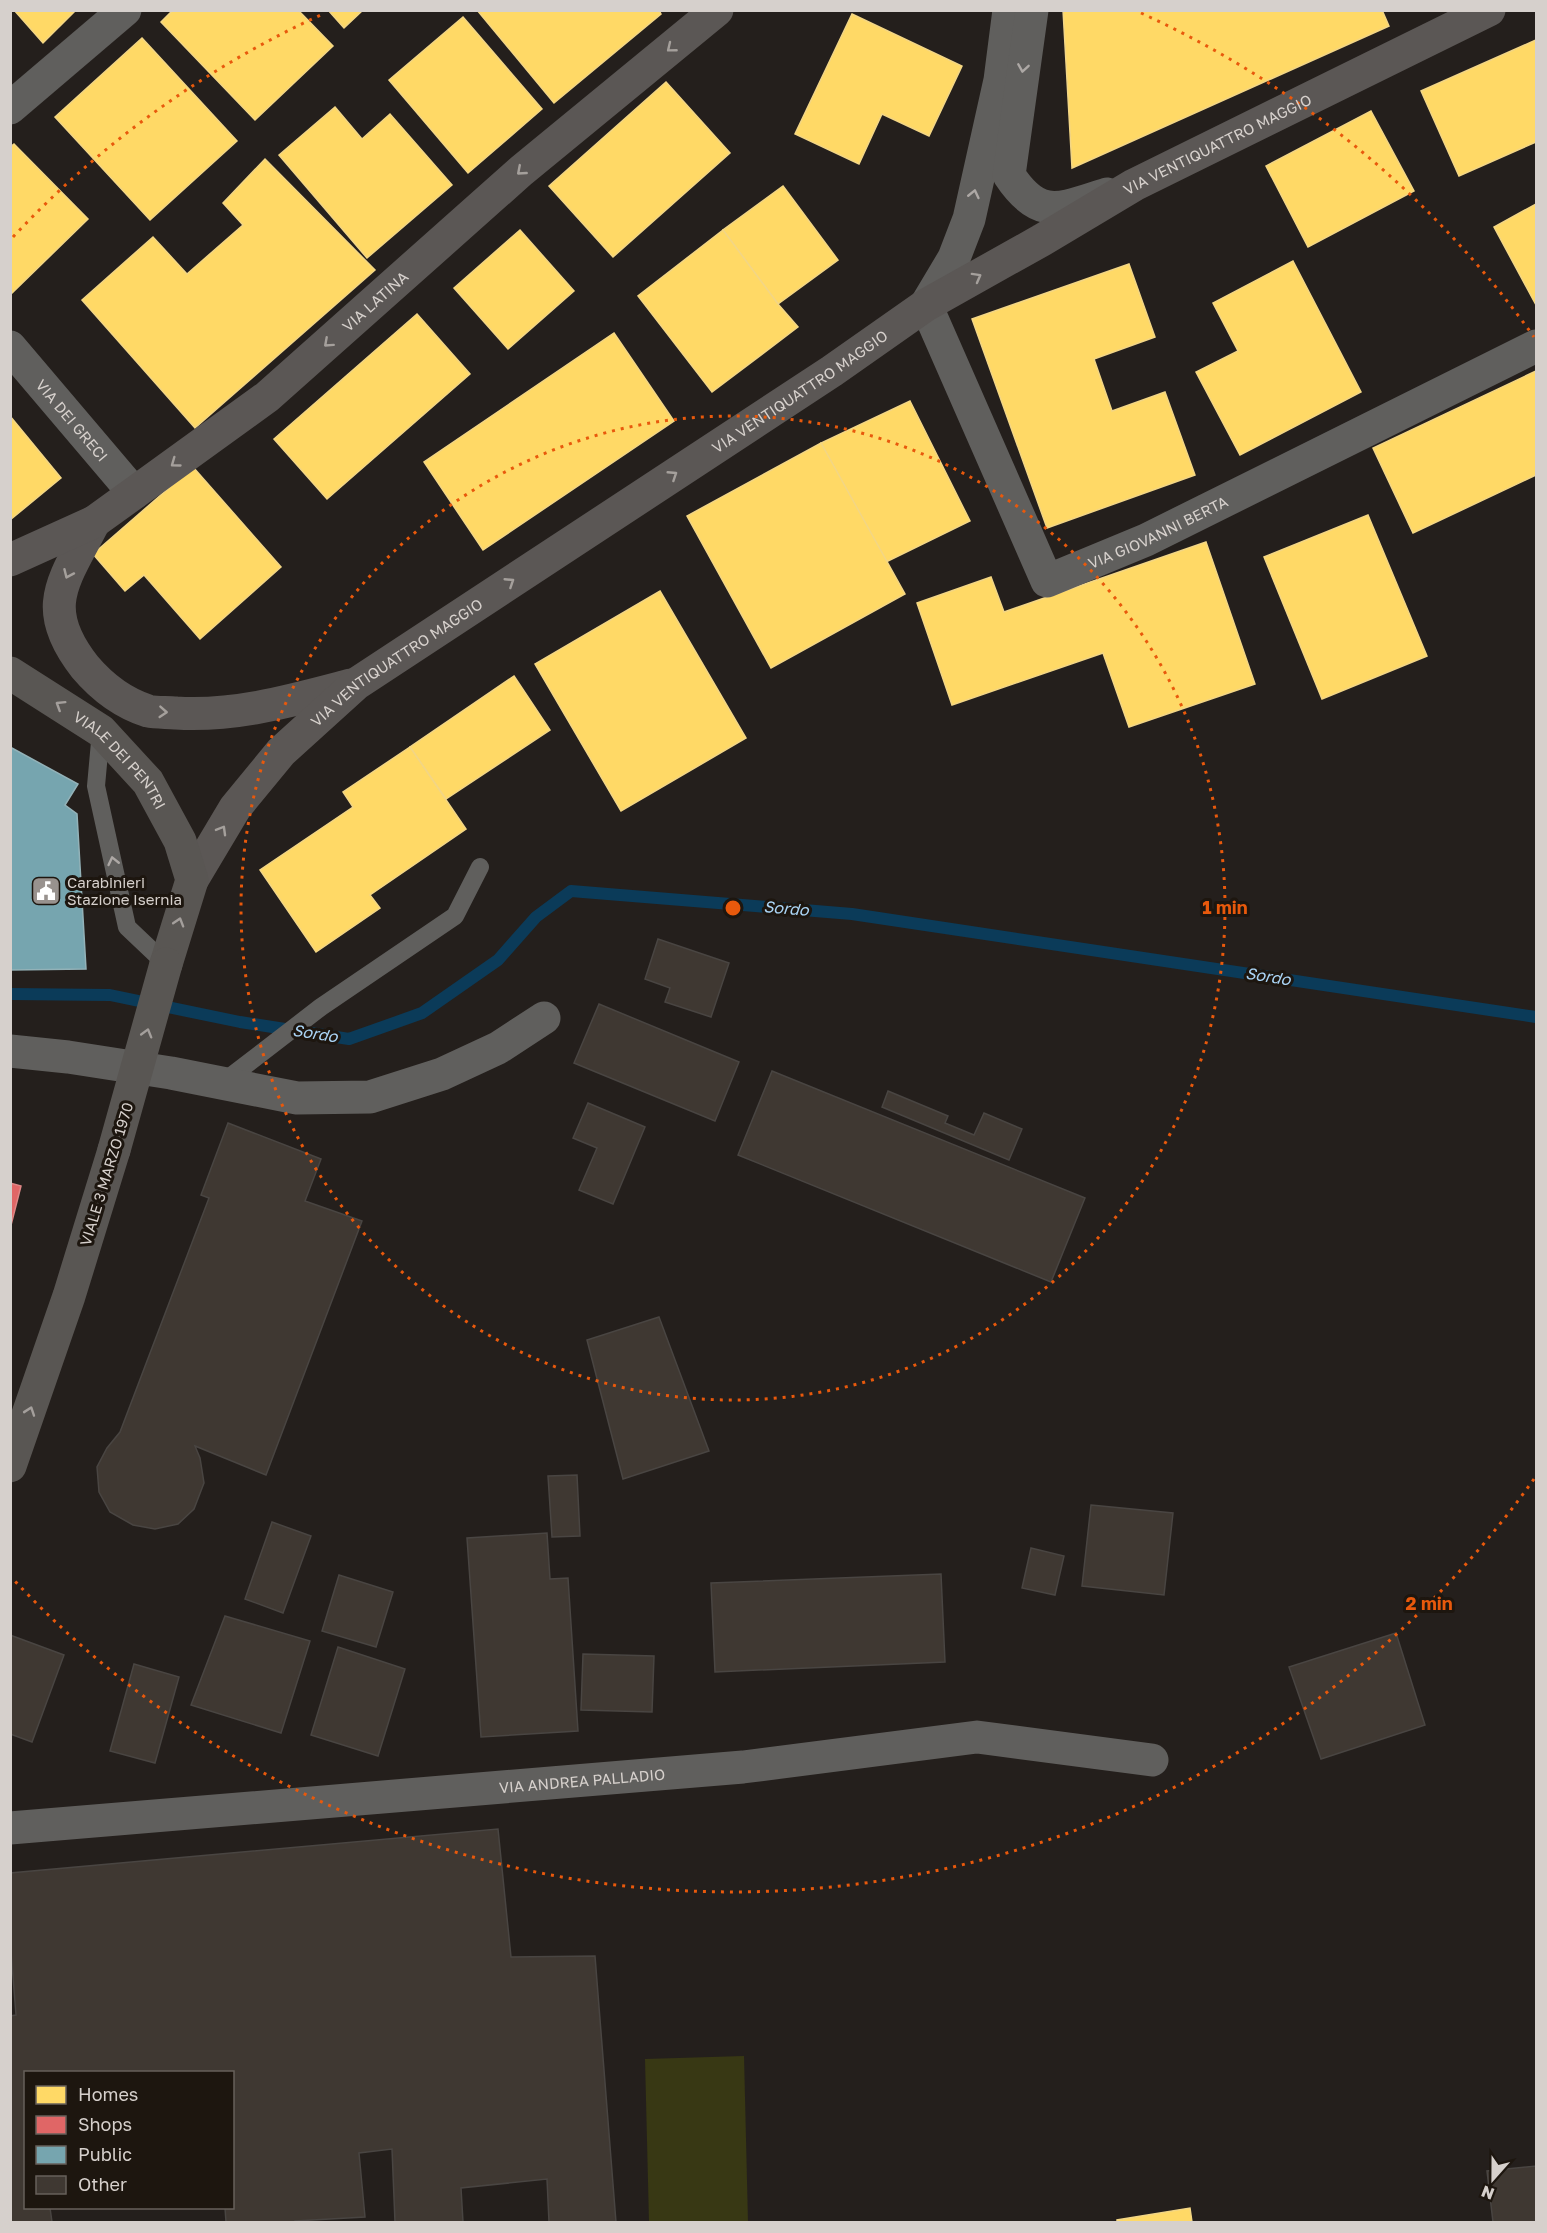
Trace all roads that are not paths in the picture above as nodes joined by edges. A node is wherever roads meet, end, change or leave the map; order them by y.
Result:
1 (126, 10) edge
2 (717, 10) edge
3 (1009, 10) edge
4 (1032, 10) edge
5 (1490, 10) edge
6 (10, 108) edge
7 (1134, 185) junction
8 (926, 305) junction
9 (10, 346) edge
10 (1536, 346) edge
11 (134, 493) junction
12 (94, 522) junction
13 (10, 560) edge
14 (10, 674) edge
15 (356, 684) junction
16 (101, 731) junction
17 (480, 867) dead end
18 (192, 880) junction
19 (166, 964) junction
20 (544, 1018) dead end
21 (10, 1051) edge
22 (220, 1084) junction
23 (10, 1466) edge
24 (1152, 1760) dead end
25 (10, 1828) edge

1 - 6 street
2 -> 11 main road, VIA LATINA
8 -> 3 street
4 -> 7 street
5 - 7 main road, VIA VENTIQUATTRO MAGGIO
8 -> 7 main road, VIA VENTIQUATTRO MAGGIO
8 - 10 street, VIA GIOVANNI BERTA
15 -> 8 main road, VIA VENTIQUATTRO MAGGIO
9 - 11 street, VIA DEI GRECI
11 - 12 main road, VIA LATINA
12 - 13 main road, VIA LATINA
12 -> 15 main road
16 -> 14 main road, VIALE DEI PENTRI
18 -> 15 main road, VIA VENTIQUATTRO MAGGIO
16 - 18 main road, VIALE DEI PENTRI
19 -> 16 lane
17 - 22 lane
19 -> 18 main road, VIALE 3 MARZO 1970
23 -> 19 main road, VIALE 3 MARZO 1970, bridge
20 - 22 street
21 - 22 street
24 - 25 street, VIA ANDREA PALLADIO

